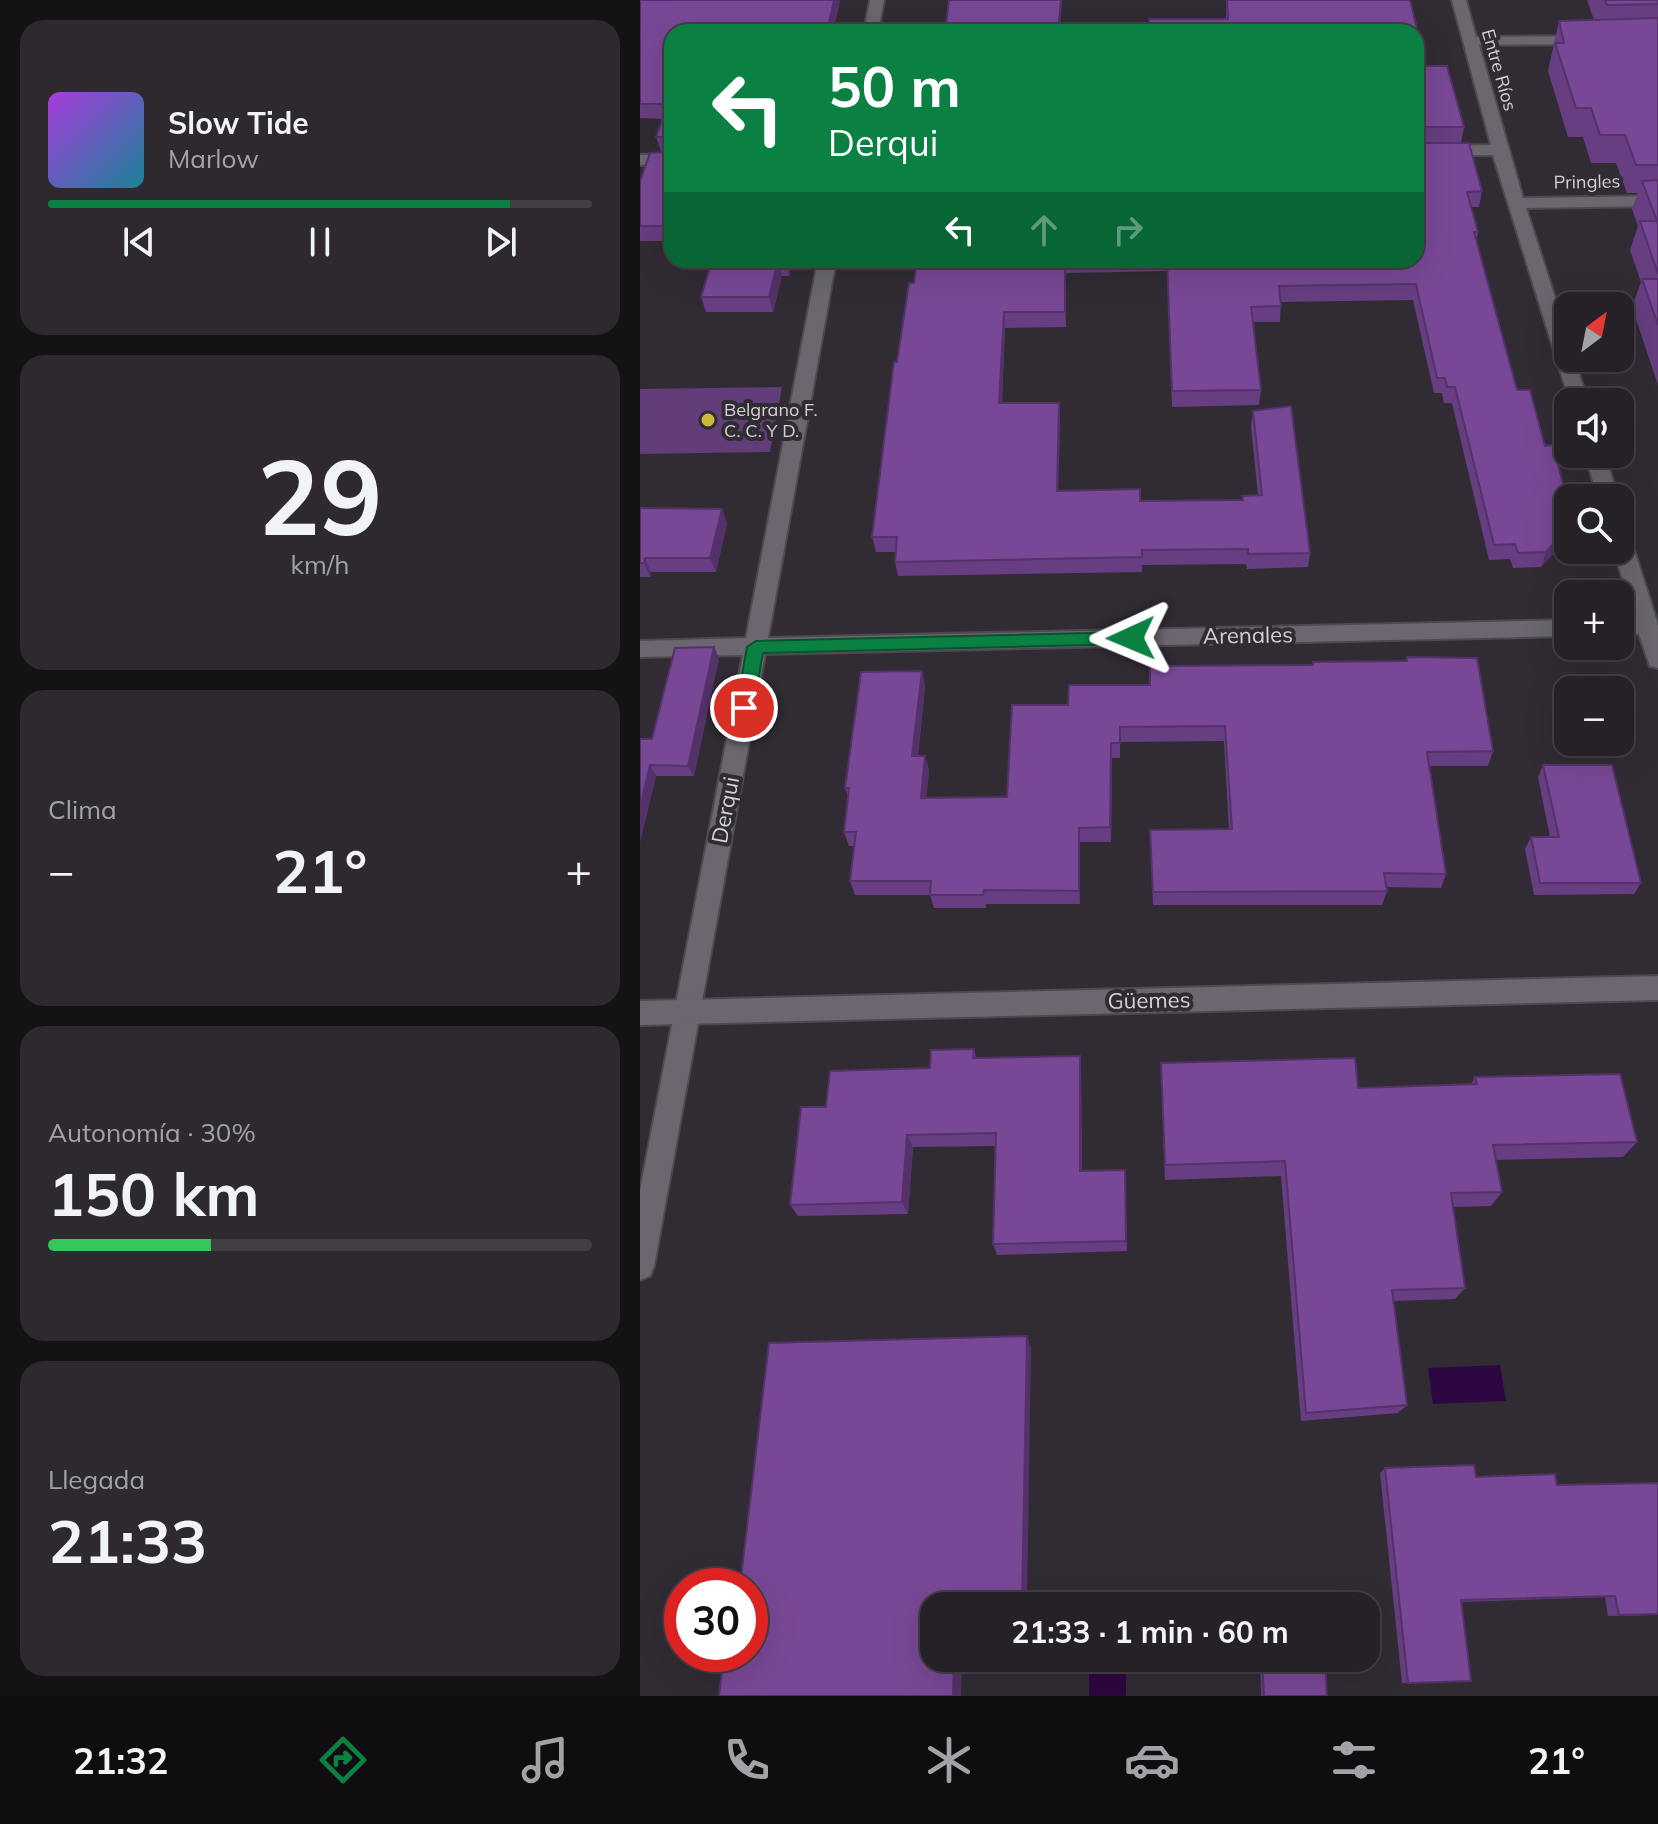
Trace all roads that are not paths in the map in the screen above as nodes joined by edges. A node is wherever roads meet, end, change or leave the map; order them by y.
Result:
1 (877, 0) edge
2 (1459, 0) edge
3 (872, 24) edge
4 (1611, 39) edge
5 (1470, 41) junction
6 (1500, 150) junction
7 (1424, 151) edge
8 (664, 159) edge
9 (640, 160) edge
10 (1658, 201) edge
11 (1517, 203) junction
12 (826, 268) edge
13 (1575, 388) edge
14 (1628, 564) edge
15 (1634, 626) edge
16 (1647, 626) junction
17 (1554, 628) edge
18 (756, 647) junction
19 (640, 649) edge
20 (1658, 660) edge
21 (1658, 988) edge
22 (687, 1012) junction
23 (640, 1013) edge
24 (640, 1266) edge

1 - 3 street
2 - 5 street, Entre Ríos
4 - 5 street
5 - 6 street, Entre Ríos
6 - 7 street
6 - 11 street, Entre Ríos
8 - 9 street
10 - 11 street, Pringles
11 - 13 street, Entre Ríos
12 - 18 street, Derqui
14 - 16 street
15 - 16 street
16 - 20 street
17 - 18 street, Arenales
18 - 19 street, Arenales
18 - 22 street, Derqui
21 - 22 street, Güemes
22 - 23 street, Güemes
22 - 24 street, Derqui

